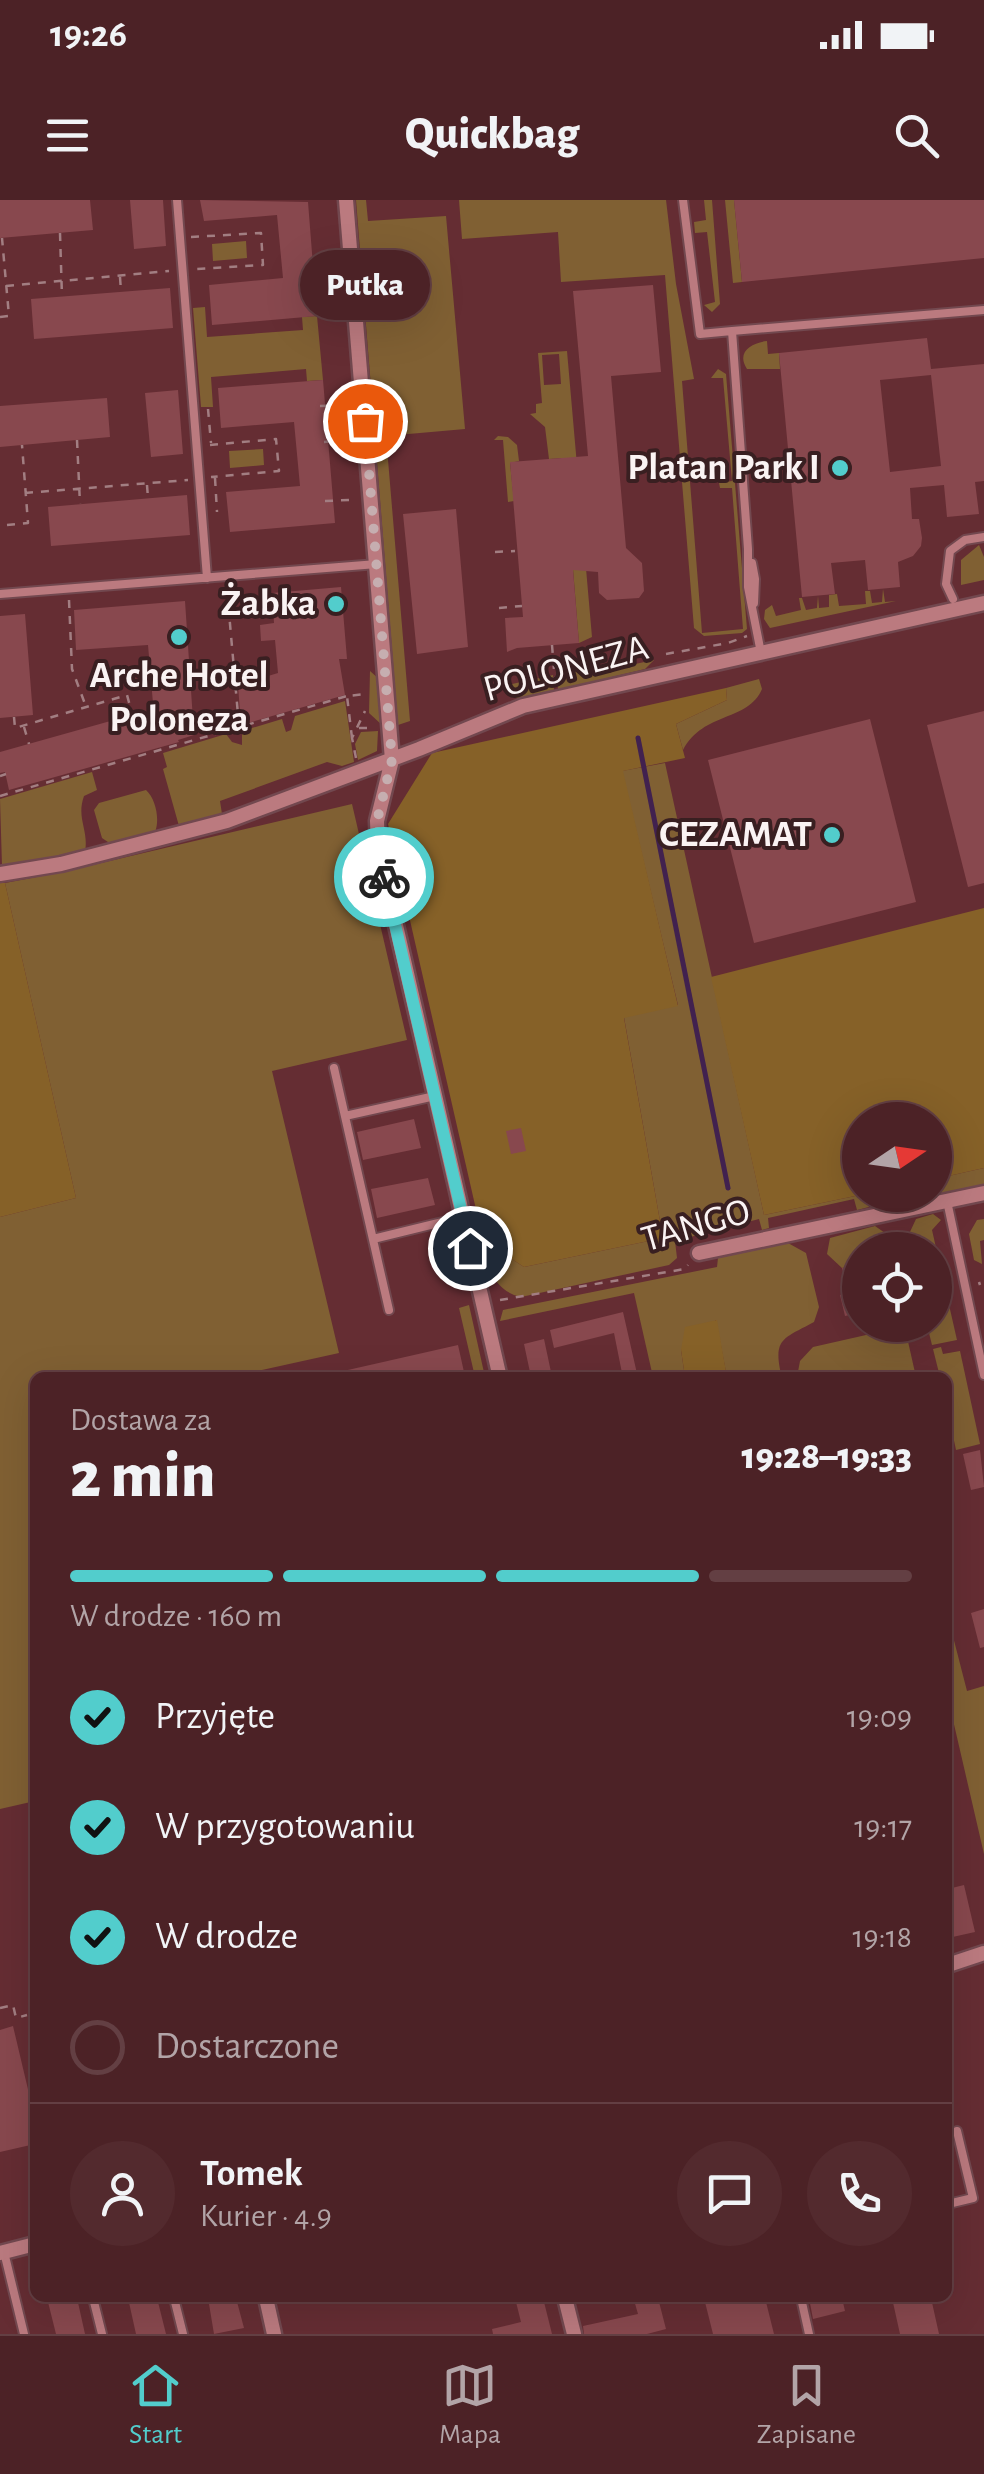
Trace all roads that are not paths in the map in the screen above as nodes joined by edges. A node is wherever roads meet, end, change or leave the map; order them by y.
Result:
1 (177, 200) edge
2 (346, 200) edge
3 (682, 200) edge
4 (984, 310) edge
5 (732, 331) junction
6 (984, 538) edge
7 (377, 564) junction
8 (207, 578) junction
9 (0, 594) edge
10 (984, 603) edge
11 (954, 604) junction
12 (761, 653) junction
13 (392, 760) junction
14 (0, 874) edge
15 (334, 1068) dead end
16 (435, 1096) junction
17 (345, 1116) junction
18 (984, 1193) edge
19 (952, 1200) edge
20 (895, 1212) edge
21 (949, 1212) edge
22 (464, 1217) junction
23 (373, 1238) junction
24 (699, 1253) road end
25 (389, 1310) dead end
26 (499, 1372) edge
27 (984, 1376) edge
28 (984, 1953) edge
29 (952, 1964) edge
30 (957, 2131) dead end
31 (952, 2203) edge
32 (30, 2245) edge
33 (2, 2252) edge
34 (94, 2302) edge
35 (175, 2302) edge
36 (267, 2302) edge
37 (566, 2302) edge
38 (802, 2302) edge
39 (24, 2334) edge
40 (102, 2334) edge
41 (182, 2334) edge
42 (274, 2334) edge
43 (574, 2334) edge
44 (810, 2334) edge

1 - 8 lane
2 - 7 street
3 - 5 lane
4 - 5 lane
5 - 12 lane
6 - 11 lane
7 - 8 lane
7 - 13 street
8 - 9 lane
10 - 11 street, POLONEZA
11 - 12 street, POLONEZA
12 - 13 street, POLONEZA
13 - 14 street, POLONEZA
13 - 16 street
15 - 17 lane
16 - 17 lane
16 - 22 street
17 - 23 lane
18 - 19 street, TANGO
20 - 24 street, TANGO
21 - 27 lane
22 - 23 lane
22 - 26 street
23 - 25 lane
28 - 29 street
30 - 31 lane
32 - 33 street
33 - 39 lane
34 - 40 lane
35 - 41 lane
36 - 42 street
37 - 43 street
38 - 44 lane

